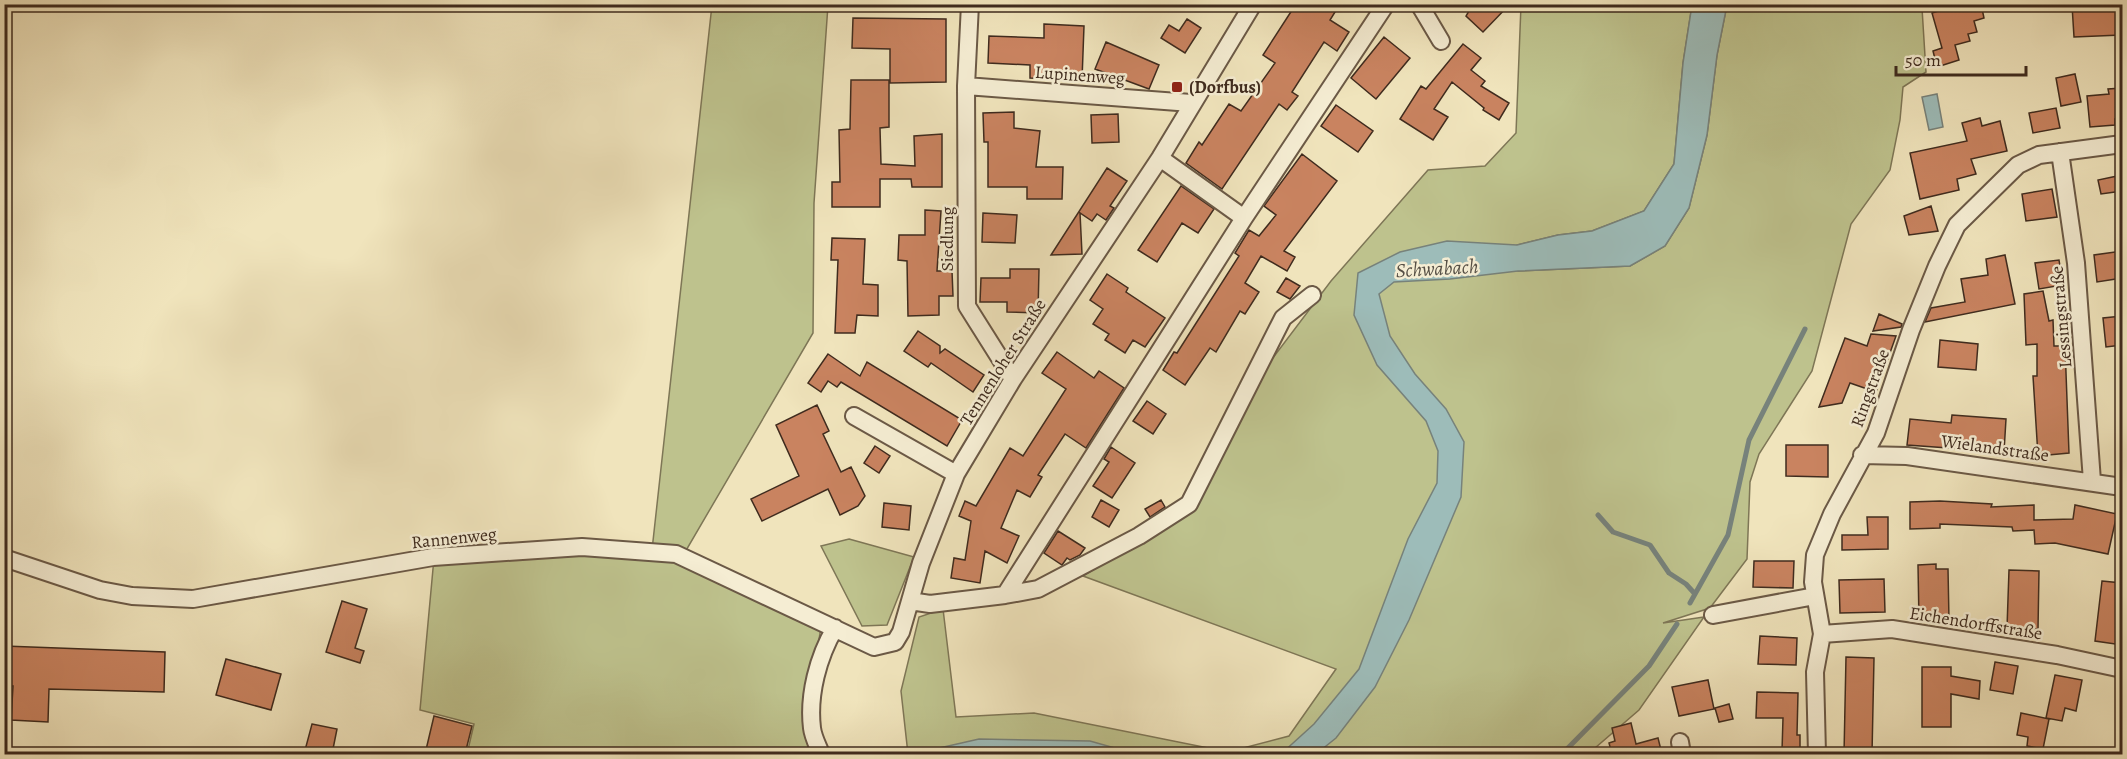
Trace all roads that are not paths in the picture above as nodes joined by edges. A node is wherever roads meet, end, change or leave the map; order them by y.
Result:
1 (970, 4) edge
2 (1253, 4) edge
3 (1386, 4) edge
4 (1419, 4) edge
5 (1441, 41) dead end
6 (966, 86) junction
7 (1191, 103) junction
8 (2122, 144) edge
9 (2060, 152) junction
10 (1160, 158) junction
11 (1244, 218) junction
12 (1312, 295) dead end
13 (1013, 379) junction
14 (854, 416) dead end
15 (1862, 455) junction
16 (956, 474) junction
17 (2092, 481) junction
18 (2122, 487) edge
19 (4, 558) edge
20 (1005, 595) junction
21 (1815, 596) junction
22 (910, 601) junction
23 (1713, 615) dead end
24 (835, 628) junction
25 (1822, 634) junction
26 (895, 642) joint
27 (2122, 669) edge
28 (821, 754) edge
29 (1817, 754) edge

1 - 6 street, Siedlung
2 - 7 street, Tennenloher Straße
3 - 11 street
4 - 5 street
6 - 7 street, Lupinenweg
6 - 13 street, Siedlung
7 - 10 street, Tennenloher Straße
8 - 9 street, Ringstraße
9 - 15 street, Ringstraße
9 - 17 street, Lessingstraße
10 - 11 street
10 - 13 street, Tennenloher Straße
11 - 20 street
12 - 20 street
13 - 16 street, Tennenloher Straße
14 - 16 street
15 - 17 street, Wielandstraße
15 - 21 street, Ringstraße
16 - 22 street, Tennenloher Straße
17 - 18 street, Wielandstraße
19 - 24 street, Rannenweg
20 - 22 street
21 - 23 street
21 - 25 street, Ringstraße
22 - 26 street, Tennenloher Straße
24 - 26 street, Rannenweg
24 - 28 street
25 - 27 street, Eichendorffstraße
25 - 29 street, Ringstraße

